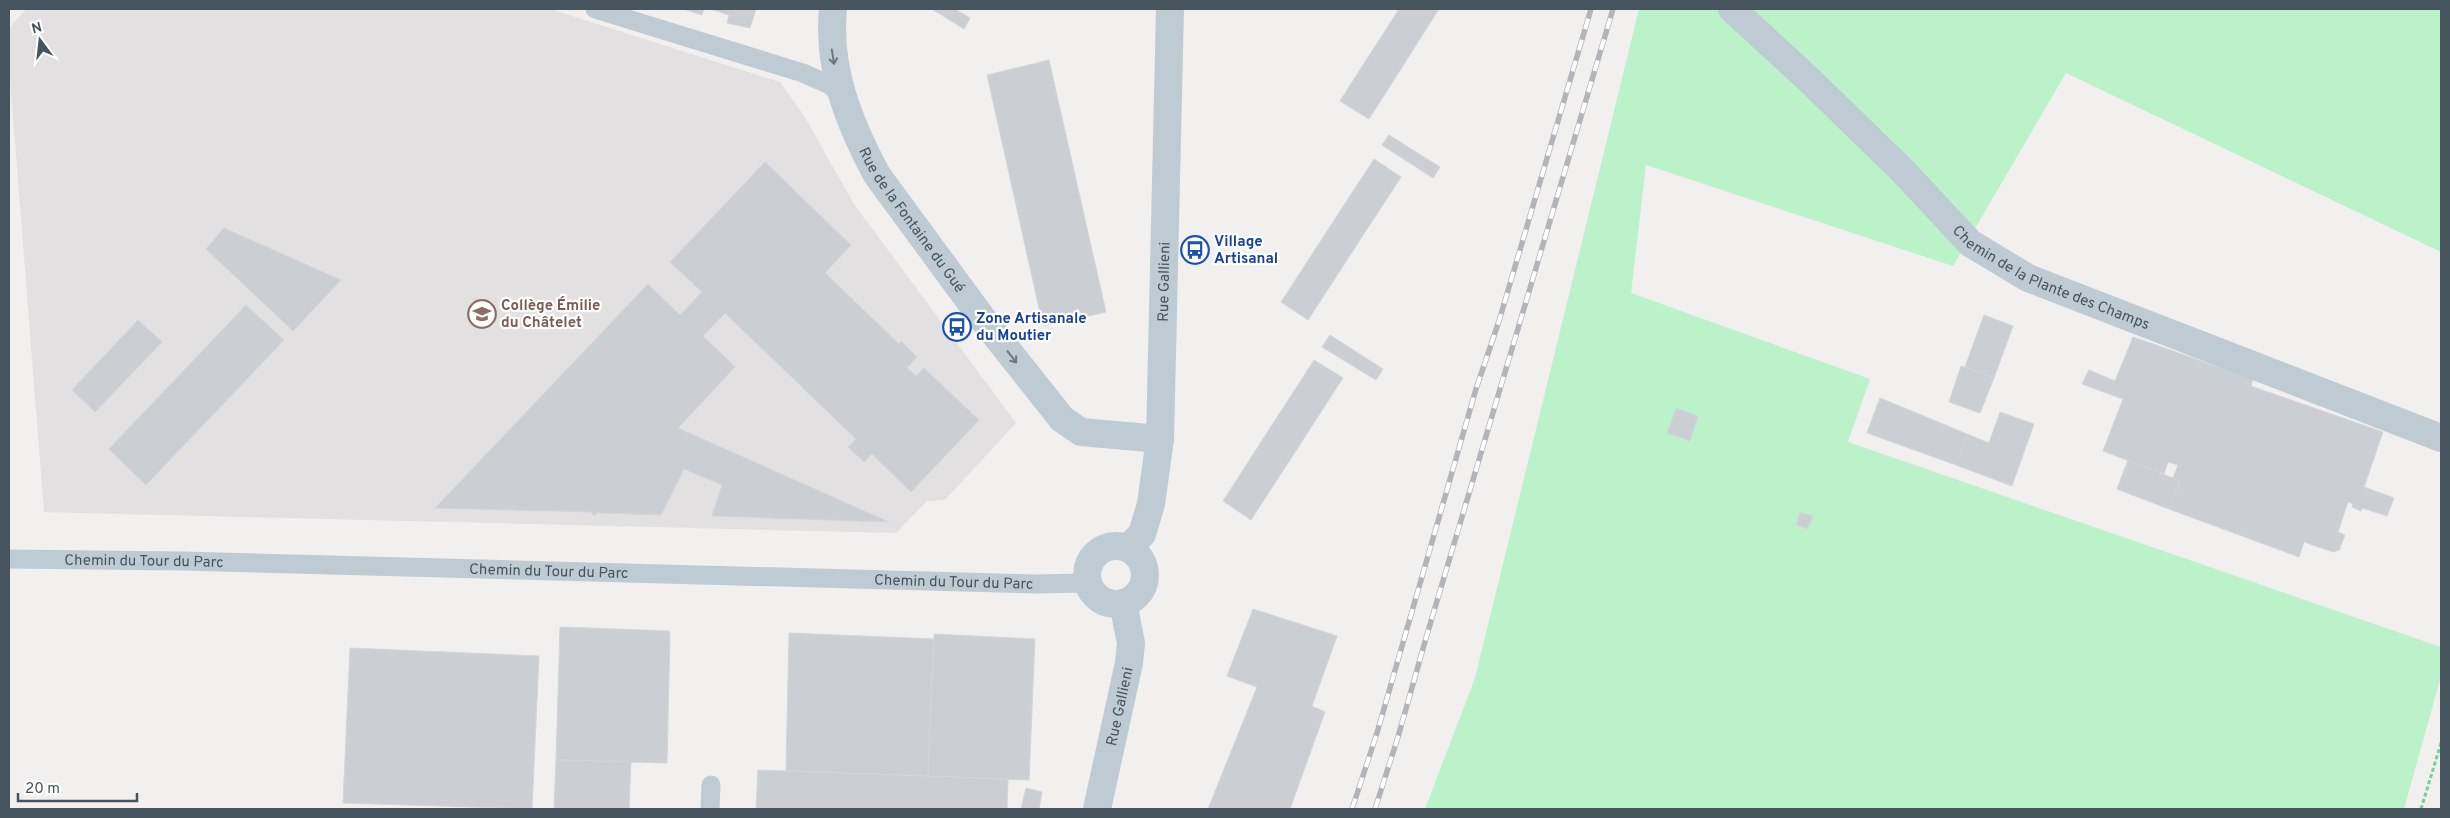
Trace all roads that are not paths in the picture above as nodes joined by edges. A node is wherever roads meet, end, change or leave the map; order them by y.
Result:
1 (594, 9) edge
2 (833, 9) edge
3 (1170, 9) edge
4 (1732, 9) edge
5 (842, 96) junction
6 (2441, 438) edge
7 (1160, 439) junction
8 (1128, 548) junction
9 (9, 559) edge
10 (1088, 583) junction
11 (1123, 603) junction
12 (711, 785) dead end
13 (710, 809) edge
14 (1096, 809) edge

1 - 5 lane
2 -> 5 street, Rue de la Fontaine du Gué
3 - 7 street, Rue Gallieni
4 - 6 street, Chemin de la Plante des Champs
5 -> 7 street, Rue de la Fontaine du Gué
7 - 8 street, Rue Gallieni
8 - 10 street
8 - 11 street
9 - 10 lane, Chemin du Tour du Parc
10 - 11 street
11 - 14 street, Rue Gallieni
12 - 13 lane

